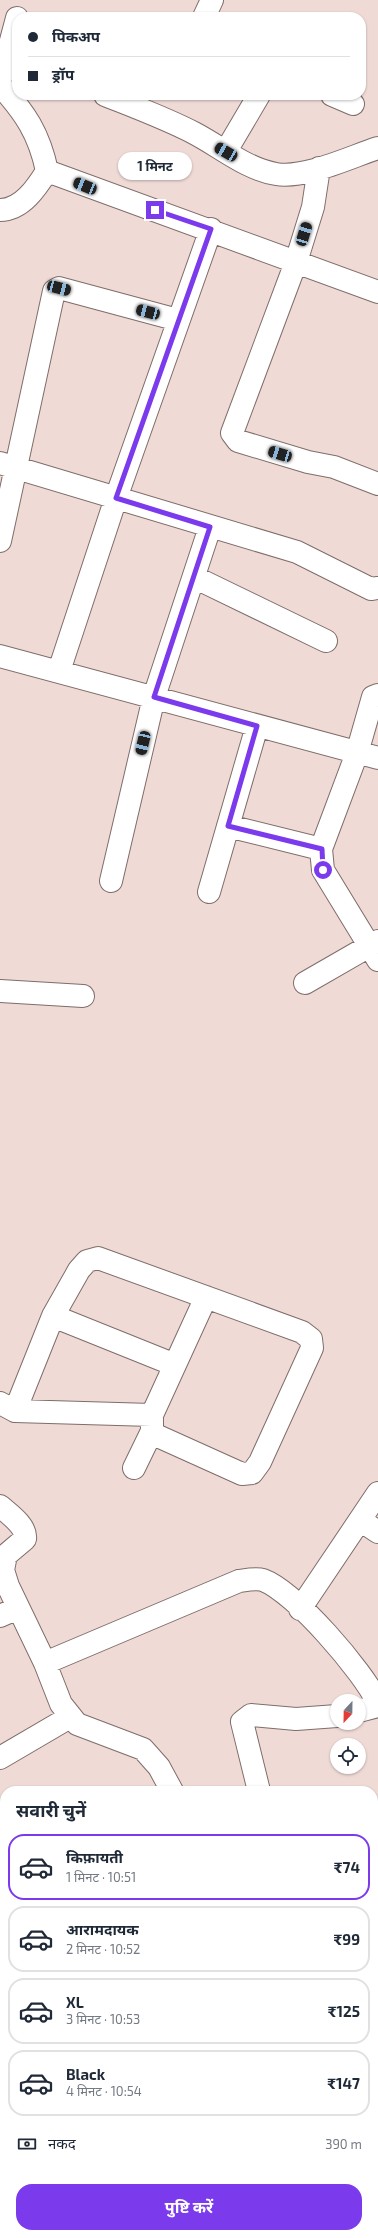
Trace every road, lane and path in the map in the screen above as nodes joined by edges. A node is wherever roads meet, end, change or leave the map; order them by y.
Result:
1 (22, 0) edge
2 (212, 0) edge
3 (19, 12) edge
4 (206, 12) edge
5 (12, 40) edge
6 (8, 57) edge
7 (0, 84) edge
8 (12, 98) edge
9 (14, 100) edge
10 (117, 100) edge
11 (256, 100) edge
12 (344, 100) edge
13 (353, 104) dead end
14 (378, 148) edge
15 (226, 152) junction
16 (319, 168) junction
17 (47, 171) junction
18 (0, 210) edge
19 (211, 229) junction
20 (296, 262) junction
21 (378, 292) edge
22 (178, 320) junction
23 (8, 466) edge
24 (378, 484) edge
25 (116, 498) junction
26 (210, 527) junction
27 (0, 541) edge
28 (194, 577) junction
29 (378, 588) edge
30 (326, 641) dead end
31 (0, 656) edge
32 (59, 671) junction
33 (378, 695) edge
34 (154, 697) junction
35 (257, 726) junction
36 (357, 753) junction
37 (378, 758) edge
38 (228, 826) junction
39 (322, 849) junction
40 (111, 881) dead end
41 (209, 892) dead end
42 (375, 949) edge
43 (305, 983) dead end
44 (0, 991) edge
45 (83, 996) dead end
46 (206, 1297) junction
47 (53, 1316) junction
48 (175, 1365) junction
49 (8, 1407) edge
50 (152, 1424) junction
51 (134, 1468) dead end
52 (0, 1506) edge
53 (372, 1507) edge
54 (378, 1532) edge
55 (300, 1609) junction
56 (9, 1612) edge
57 (45, 1663) junction
58 (378, 1705) edge
59 (366, 1709) edge
60 (70, 1717) junction
61 (330, 1717) edge
62 (0, 1758) edge
63 (169, 1786) edge
64 (258, 1786) edge

1 - 3 street
2 - 4 street
5 - 6 street
6 - 7 street
7 - 8 street
9 - 17 street
10 - 15 street
11 - 15 street
12 - 13 street
14 - 16 street
15 - 16 street
16 - 20 street
17 - 18 street
17 - 19 street
19 - 20 street
19 - 22 street
20 - 21 street
20 - 24 street
22 - 23 street
22 - 25 street
23 - 25 street
23 - 27 street
25 - 26 street
25 - 32 street
26 - 28 street
26 - 29 street
28 - 30 street
28 - 34 street
31 - 32 street
32 - 34 street
33 - 36 street
34 - 35 street
34 - 40 street
35 - 36 street
35 - 38 street
36 - 37 street
36 - 39 street
38 - 39 street
38 - 41 street
39 - 42 street
42 - 43 street
44 - 45 street
46 - 47 street
46 - 48 street
46 - 50 street
47 - 48 street
47 - 49 street
48 - 50 street
49 - 50 street
50 - 51 street
52 - 56 street
53 - 54 street
53 - 55 street
55 - 57 street
55 - 58 street
56 - 57 street
57 - 60 street
58 - 59 street
60 - 62 street
60 - 63 street
61 - 64 street

